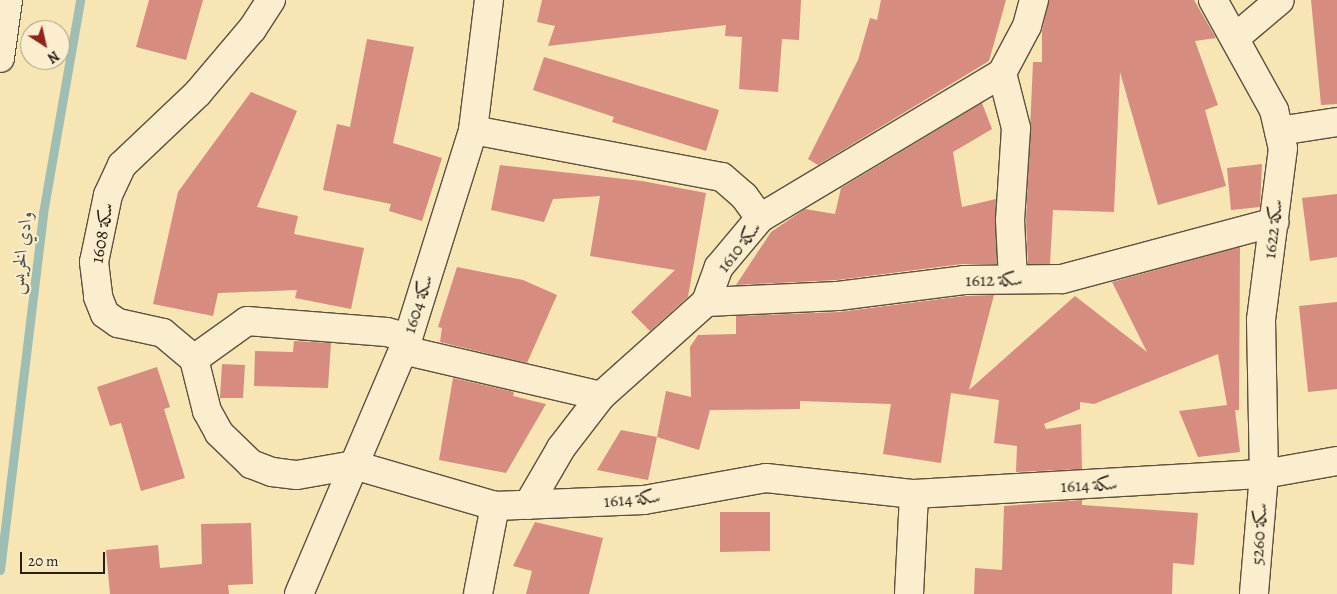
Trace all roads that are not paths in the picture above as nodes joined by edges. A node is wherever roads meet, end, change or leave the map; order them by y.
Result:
1 (8, 0) edge
2 (272, 0) edge
3 (489, 0) edge
4 (1034, 0) edge
5 (1213, 0) edge
6 (1280, 0) edge
7 (1236, 37) junction
8 (0, 58) edge
9 (1002, 73) junction
10 (1337, 122) edge
11 (473, 130) junction
12 (1279, 130) junction
13 (760, 218) junction
14 (1275, 222) junction
15 (1013, 279) junction
16 (706, 302) junction
17 (405, 344) junction
18 (194, 359) junction
19 (601, 396) junction
20 (1337, 461) edge
21 (354, 465) junction
22 (1264, 474) junction
23 (914, 494) junction
24 (495, 506) junction
25 (528, 506) junction
26 (299, 594) edge
27 (478, 594) edge
28 (909, 594) edge
29 (1254, 594) edge

1 - 8 street
2 - 18 street, سكة 1608
3 - 11 street, سكة 1604
4 - 9 street
5 - 7 street, سكة 1622
6 - 7 street
7 - 12 street, سكة 1622
9 - 13 street, سكة 1610
9 - 15 street
10 - 12 street
11 - 13 street
11 - 17 street, سكة 1604
12 - 14 street, سكة 1622
13 - 16 street, سكة 1610
14 - 15 street, سكة 1612
14 - 22 street, سكة 1622
15 - 16 street, سكة 1612
16 - 19 street, سكة 1610
17 - 18 street
17 - 19 street
17 - 21 street, سكة 1604
18 - 21 street
19 - 25 street, سكة 1610
20 - 22 street, سكة 1614
21 - 24 street, سكة 1614
21 - 26 street, سكة 1604
22 - 23 street, سكة 1614
22 - 29 street, سكة 5260
23 - 25 street, سكة 1614
23 - 28 street
24 - 25 street, سكة 1614
24 - 27 street

